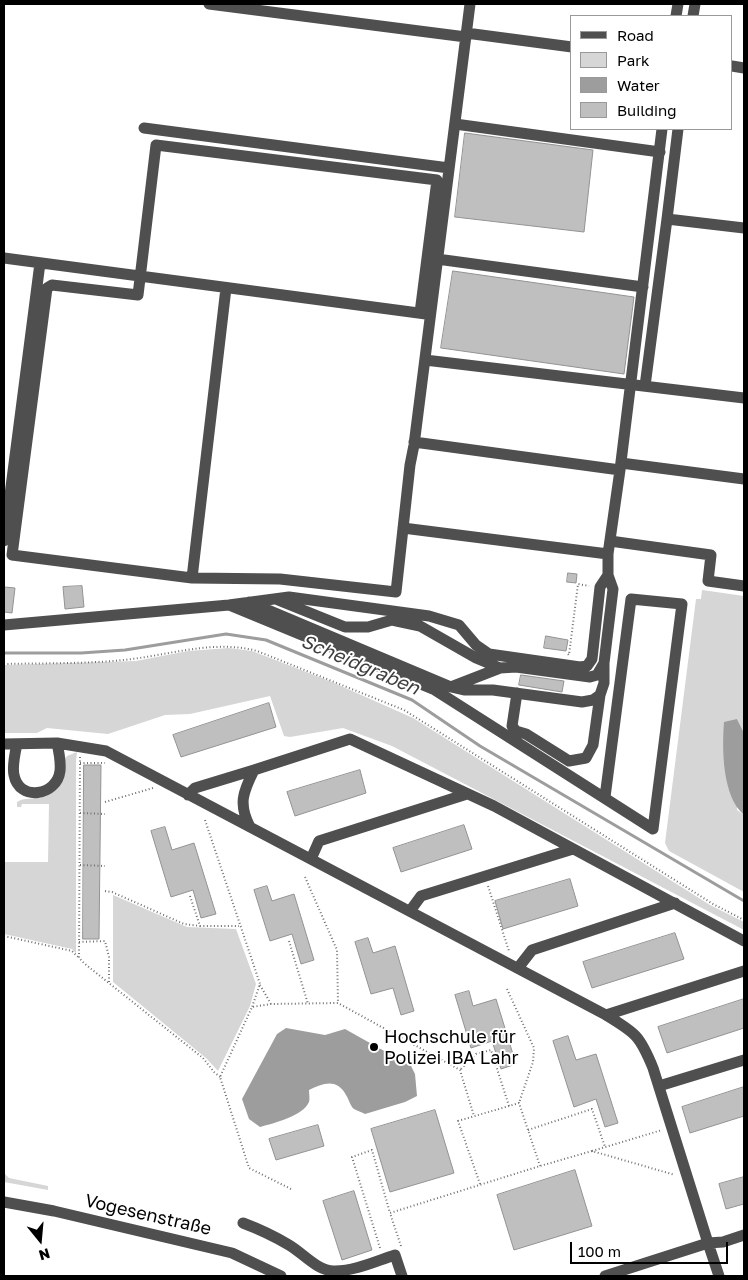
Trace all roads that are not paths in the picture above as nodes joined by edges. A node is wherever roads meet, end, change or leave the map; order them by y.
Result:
1 (208, 4) edge
2 (470, 4) edge
3 (466, 35) junction
4 (570, 46) edge
5 (455, 124) junction
6 (144, 128) dead end
7 (662, 130) edge
8 (678, 130) edge
9 (660, 152) junction
10 (449, 168) junction
11 (667, 219) junction
12 (744, 228) edge
13 (4, 258) edge
14 (437, 259) junction
15 (40, 263) junction
16 (141, 276) junction
17 (643, 287) junction
18 (226, 288) junction
19 (425, 313) junction
20 (425, 360) junction
21 (631, 384) junction
22 (645, 386) junction
23 (744, 398) edge
24 (414, 442) junction
25 (620, 466) junction
26 (744, 479) edge
27 (403, 528) junction
28 (4, 542) edge
29 (610, 542) junction
30 (608, 554) junction
31 (608, 575) junction
32 (192, 578) junction
33 (744, 586) edge
34 (274, 598) junction
35 (247, 602) junction
36 (229, 604) junction
37 (4, 625) edge
38 (604, 663) junction
39 (500, 668) junction
40 (451, 687) junction
41 (517, 693) junction
42 (600, 695) junction
43 (57, 743) junction
44 (4, 744) edge
45 (17, 744) junction
46 (254, 770) junction
47 (467, 794) junction
48 (188, 795) junction
49 (605, 797) junction
50 (250, 827) junction
51 (573, 849) junction
52 (311, 859) junction
53 (675, 903) junction
54 (410, 911) junction
55 (744, 941) edge
56 (518, 968) junction
57 (744, 971) edge
58 (606, 1015) junction
59 (744, 1060) edge
60 (659, 1086) junction
61 (4, 1202) edge
62 (243, 1223) dead end
63 (744, 1235) edge
64 (708, 1243) junction
65 (619, 1274) edge
66 (281, 1276) edge
67 (402, 1276) edge
68 (605, 1276) edge
69 (719, 1276) edge

1 - 3 street
2 - 3 street
3 - 4 street
3 - 5 street
5 - 9 street
5 - 10 street
6 - 10 street
7 - 9 street
8 - 11 street
9 - 17 street
10 - 14 street
11 - 12 street
11 - 22 street
13 - 15 street
14 - 17 street
14 - 19 street
15 - 16 street
15 - 28 street
16 - 18 street
16 - 19 street
16 - 32 street
17 - 21 street
18 - 19 street
18 - 32 street
19 - 20 street
20 - 21 street
20 - 24 street
21 - 22 street
21 - 25 street
22 - 23 street
24 - 25 street
24 - 27 street
25 - 26 street
25 - 29 street
27 - 30 street
27 - 32 street
29 - 30 street
29 - 33 street
30 - 31 street
31 - 34 street
31 - 38 street
34 - 35 street
34 - 39 street
35 - 36 street
35 - 40 street
36 - 37 street
36 - 49 street
38 - 39 street
38 - 42 street
39 - 40 street
40 - 41 street
41 - 42 street
41 - 42 street
43 - 45 street
43 - 45 street
43 - 48 street
44 - 45 street
46 - 47 street
46 - 48 street
46 - 50 street
47 - 51 street
47 - 52 street
48 - 50 street
49 - 49 street
50 - 52 street
51 - 53 street
51 - 54 street
52 - 54 street
53 - 55 street
53 - 56 street
54 - 56 street
56 - 58 street
57 - 58 street
58 - 60 street
59 - 60 street
60 - 64 street
61 - 66 street, Vogesenstraße
62 - 67 street
63 - 64 street
64 - 65 street
64 - 69 street
65 - 68 street

